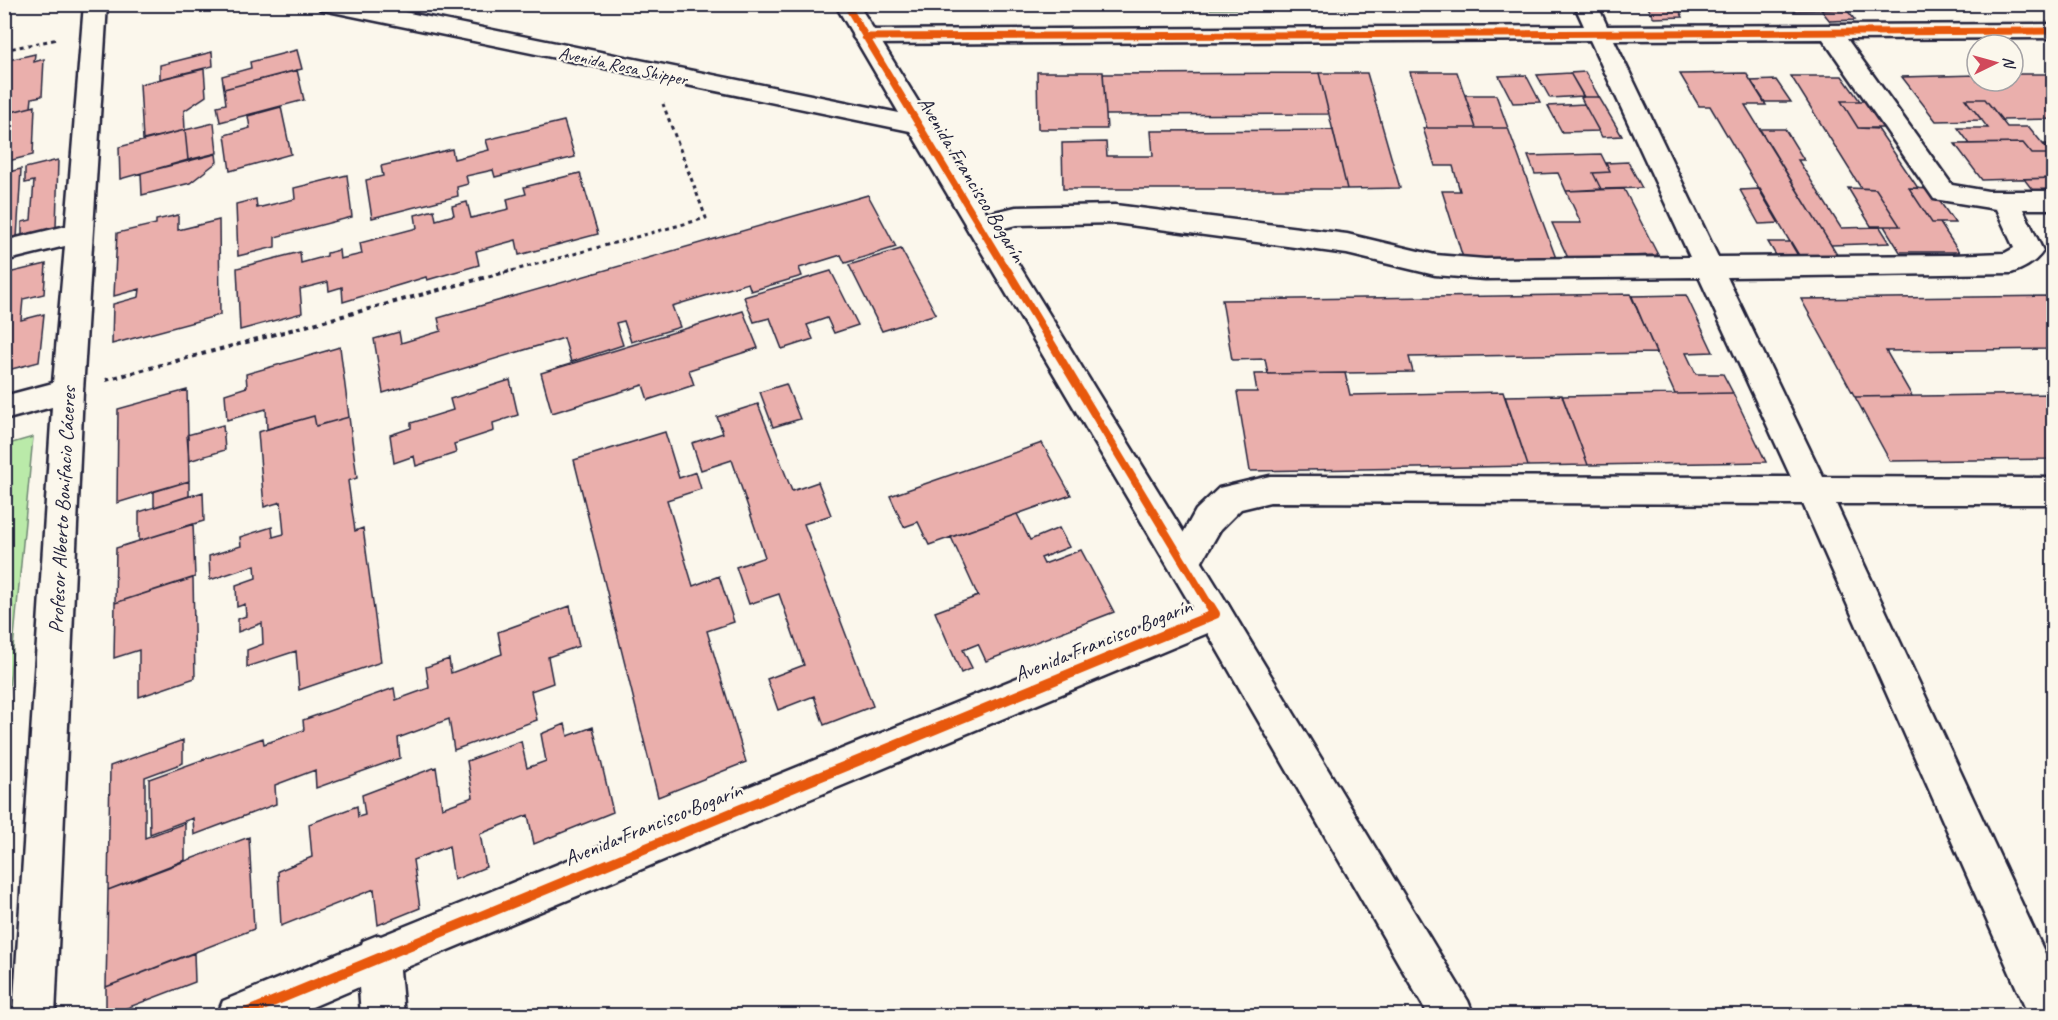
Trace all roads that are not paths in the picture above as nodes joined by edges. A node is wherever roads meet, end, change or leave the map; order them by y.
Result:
1 (328, 4) edge
2 (846, 4) edge
3 (95, 18) edge
4 (1592, 19) edge
5 (2054, 31) edge
6 (1830, 32) junction
7 (865, 37) junction
8 (919, 125) junction
9 (2005, 200) junction
10 (2054, 200) edge
11 (979, 225) junction
12 (80, 233) junction
13 (4, 251) edge
14 (1708, 267) junction
15 (68, 391) junction
16 (4, 408) edge
17 (1813, 490) junction
18 (2054, 491) edge
19 (1184, 562) junction
20 (1215, 614) junction
21 (378, 956) junction
22 (34, 1016) edge
23 (238, 1016) edge
24 (383, 1016) edge
25 (1453, 1016) edge
26 (2051, 1016) edge

1 - 8 street, Avenida Rosa Shipper
2 - 7 street, Avenida Francisco Bogarín
3 - 12 street, Profesor Alberto Bonifacio Cáceres
4 - 6 street
4 - 7 street
4 - 14 street
5 - 6 street
6 - 9 street
7 - 8 street, Avenida Francisco Bogarín
8 - 11 street, Avenida Francisco Bogarín
9 - 10 street
9 - 14 street
11 - 14 street
11 - 19 street, Avenida Francisco Bogarín
12 - 13 street
12 - 15 street, Profesor Alberto Bonifacio Cáceres
14 - 17 street
15 - 16 street
15 - 22 street, Profesor Alberto Bonifacio Cáceres
17 - 18 street
17 - 19 street
17 - 26 street
19 - 20 street, Avenida Francisco Bogarín
20 - 21 street, Avenida Francisco Bogarín
20 - 25 street
21 - 23 street, Avenida Francisco Bogarín
21 - 24 street

